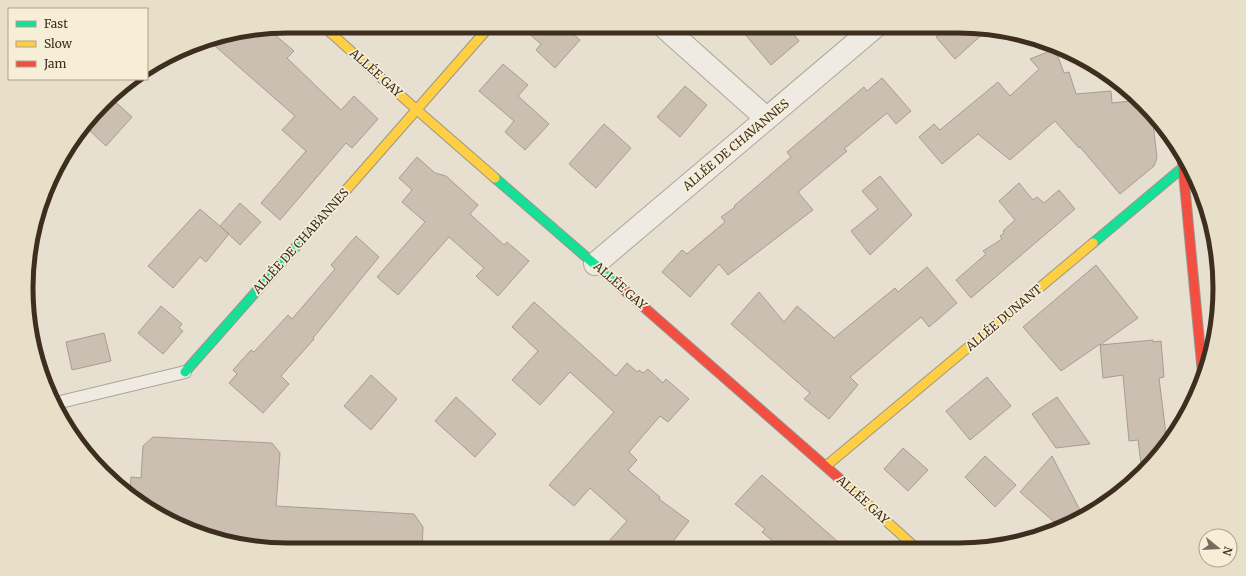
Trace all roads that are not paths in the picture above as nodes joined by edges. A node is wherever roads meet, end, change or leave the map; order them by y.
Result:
1 (331, 33) edge
2 (484, 33) edge
3 (671, 33) edge
4 (868, 33) edge
5 (417, 110) junction
6 (766, 118) junction
7 (1183, 168) edge
8 (1186, 172) edge
9 (595, 264) junction
10 (1202, 362) edge
11 (185, 372) joint
12 (60, 402) edge
13 (826, 466) junction
14 (911, 543) edge

1 - 5 street, ALLÉE GAY
2 - 5 street, ALLÉE DE CHABANNES
3 - 6 street
4 - 6 street, ALLÉE DE CHAVANNES
5 - 9 street, ALLÉE GAY
5 - 11 street, ALLÉE DE CHABANNES
6 - 9 street, ALLÉE DE CHAVANNES
7 - 13 street, ALLÉE DUNANT
8 - 10 street
9 - 13 street, ALLÉE GAY
11 - 12 lane
13 - 14 street, ALLÉE GAY

